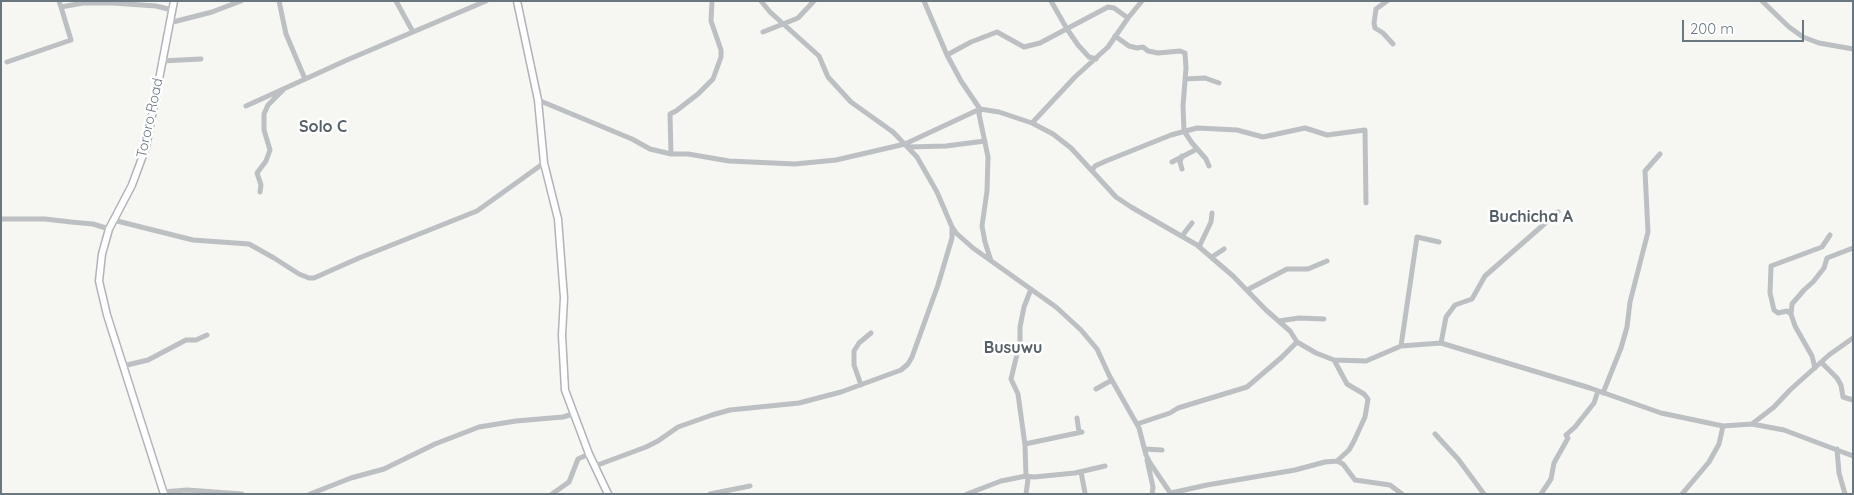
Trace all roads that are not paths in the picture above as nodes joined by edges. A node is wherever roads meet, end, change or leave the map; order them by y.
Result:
1 (174, 1) edge
2 (241, 1) edge
3 (279, 1) edge
4 (396, 1) edge
5 (486, 1) edge
6 (517, 1) edge
7 (712, 1) edge
8 (761, 1) edge
9 (814, 1) edge
10 (924, 1) edge
11 (1051, 1) edge
12 (1142, 1) edge
13 (1387, 1) edge
14 (1762, 1) edge
15 (60, 4) edge
16 (172, 10) junction
17 (1128, 18) junction
18 (169, 23) junction
19 (785, 24) junction
20 (1067, 29) junction
21 (413, 32) junction
22 (763, 32) dead end
23 (1115, 36) junction
24 (1392, 44) dead end
25 (1853, 49) edge
26 (947, 56) junction
27 (201, 59) dead end
28 (1096, 59) junction
29 (161, 61) junction
30 (7, 62) dead end
31 (305, 79) junction
32 (1185, 79) junction
33 (1219, 83) dead end
34 (286, 87) junction
35 (538, 100) junction
36 (246, 106) dead end
37 (980, 108) junction
38 (1032, 123) junction
39 (1184, 131) junction
40 (984, 142) junction
41 (906, 146) junction
42 (1197, 149) junction
43 (671, 154) junction
44 (1660, 154) dead end
45 (1182, 156) junction
46 (544, 162) junction
47 (1172, 162) dead end
48 (1209, 166) dead end
49 (1182, 169) dead end
50 (1092, 171) junction
51 (260, 192) dead end
52 (1366, 203) dead end
53 (1558, 212) dead end
54 (1212, 213) dead end
55 (1, 219) edge
56 (113, 220) junction
57 (1192, 222) dead end
58 (952, 227) junction
59 (109, 230) junction
60 (1830, 235) dead end
61 (1182, 236) junction
62 (1439, 242) dead end
63 (1199, 247) junction
64 (1853, 248) edge
65 (1224, 249) dead end
66 (1212, 257) junction
67 (991, 261) junction
68 (1327, 261) dead end
69 (1031, 289) junction
70 (1247, 290) junction
71 (1791, 314) junction
72 (1324, 319) dead end
73 (1279, 321) junction
74 (871, 333) dead end
75 (206, 335) dead end
76 (1853, 338) edge
77 (1297, 342) junction
78 (1441, 343) junction
79 (1401, 346) junction
80 (1334, 360) junction
81 (1822, 363) junction
82 (123, 366) junction
83 (1815, 368) junction
84 (1112, 380) junction
85 (862, 385) junction
86 (1096, 389) dead end
87 (1601, 392) junction
88 (1853, 400) edge
89 (573, 414) junction
90 (1077, 418) dead end
91 (1137, 424) junction
92 (1752, 424) junction
93 (1723, 426) junction
94 (1435, 434) dead end
95 (1025, 444) junction
96 (1837, 449) junction
97 (1162, 450) dead end
98 (1146, 452) junction
99 (589, 454) junction
100 (1853, 456) edge
101 (1337, 461) junction
102 (595, 466) junction
103 (1106, 466) dead end
104 (1081, 472) junction
105 (1026, 476) junction
106 (750, 486) dead end
107 (163, 493) edge
108 (223, 493) edge
109 (231, 493) edge
110 (1085, 493) edge
111 (1171, 493) edge
112 (242, 494) edge
113 (311, 494) edge
114 (552, 494) edge
115 (608, 494) edge
116 (710, 494) edge
117 (967, 494) edge
118 (1026, 494) edge
119 (1152, 494) edge
120 (1402, 494) edge
121 (1484, 494) edge
122 (1541, 494) edge
123 (1682, 494) edge
124 (1845, 494) edge

1 - 16 main road, Tororo Road
2 - 18 street
3 - 31 street
4 - 21 street
5 - 21 street
6 - 35 main road
7 - 43 street
8 - 19 street
9 - 19 street
10 - 26 street
11 - 20 street
12 - 17 street
13 - 24 street
14 - 25 street
15 - 16 street
15 - 30 street
16 - 18 main road, Tororo Road
17 - 20 street
17 - 23 street
18 - 29 main road, Tororo Road
19 - 22 street
19 - 41 street
20 - 26 street
20 - 28 street
21 - 31 street
23 - 28 street
23 - 32 street
26 - 37 street
27 - 29 street
28 - 38 street
29 - 56 main road, Tororo Road
31 - 34 street
32 - 33 street
32 - 39 street
34 - 36 street
34 - 51 street
35 - 43 street
35 - 46 main road
37 - 38 street
37 - 40 street
37 - 41 street
38 - 50 street
39 - 42 street
39 - 50 street
39 - 52 street
40 - 41 street
40 - 67 street
41 - 43 street
41 - 58 street
42 - 45 street
42 - 48 street
44 - 87 street
45 - 47 street
45 - 49 street
46 - 56 street
46 - 89 main road
50 - 61 street
53 - 78 street
54 - 63 street
55 - 59 street
56 - 59 main road, Tororo Road
57 - 61 street
58 - 67 street
58 - 85 street
59 - 82 main road, Tororo Road
60 - 71 street
61 - 63 street
62 - 79 street
63 - 66 street
64 - 71 street
65 - 66 street
66 - 70 street
67 - 69 street
68 - 70 street
69 - 84 street
69 - 95 street
70 - 73 street
71 - 83 street
72 - 73 street
73 - 77 street
74 - 85 street
75 - 82 street
76 - 81 street
77 - 80 street
77 - 91 street
78 - 79 street
78 - 87 street
79 - 80 street
80 - 101 street
81 - 83 street
81 - 88 street
82 - 107 main road, Tororo Road
83 - 92 street
84 - 86 street
84 - 91 street
85 - 102 street
87 - 93 street
87 - 122 street
89 - 99 main road
89 - 113 street
90 - 95 street
91 - 98 street
92 - 93 street
92 - 96 street
93 - 123 street
94 - 121 street
95 - 105 street
96 - 100 street
96 - 124 street
97 - 98 street
98 - 111 street
98 - 119 street
99 - 102 main road
99 - 114 street
101 - 111 street
101 - 120 street
102 - 115 main road
103 - 104 street
104 - 105 street
104 - 110 street
105 - 117 street
105 - 118 street
106 - 116 street
107 - 108 street
108 - 109 street
109 - 112 street

